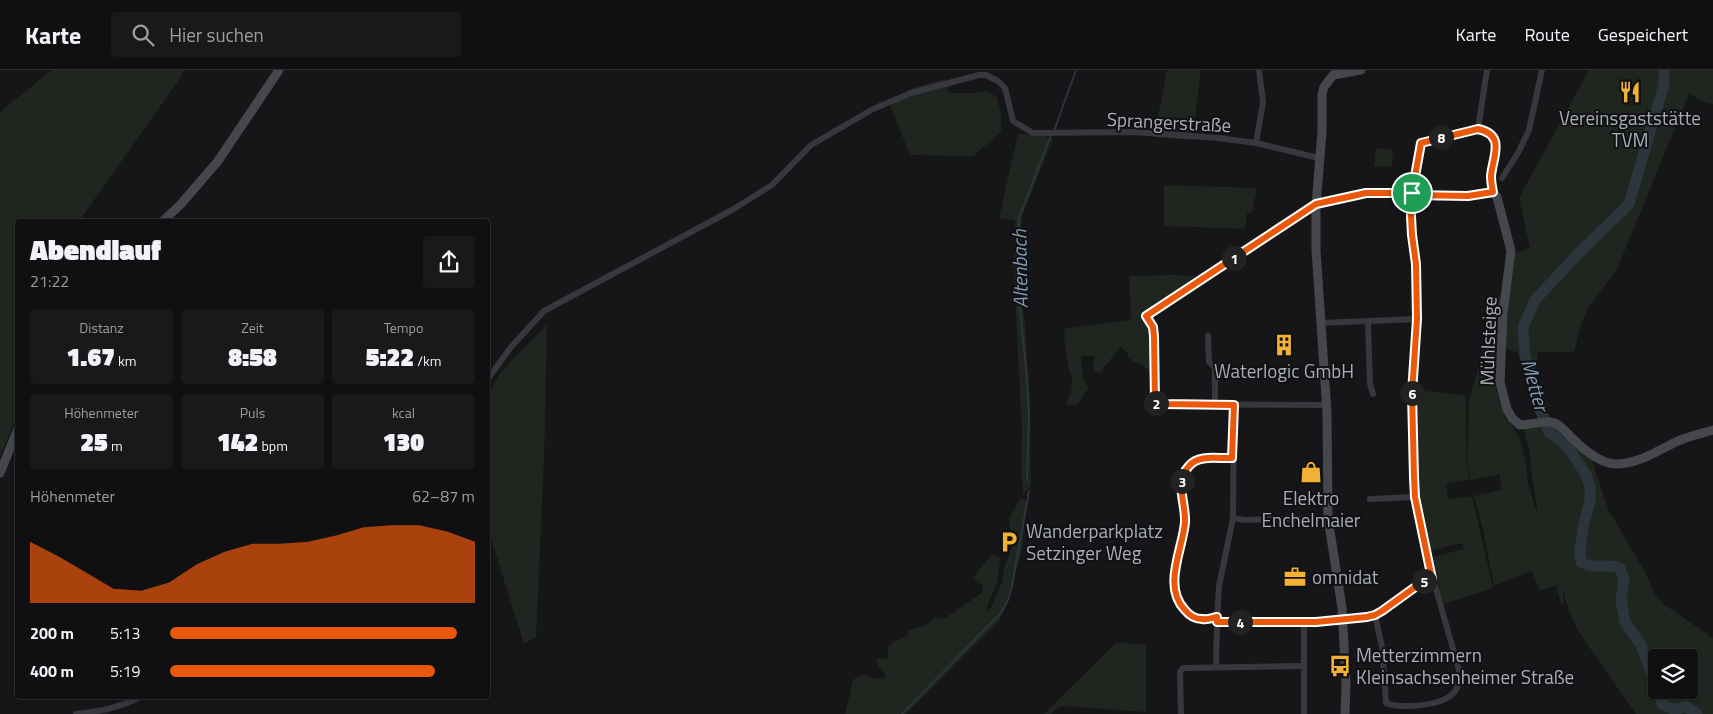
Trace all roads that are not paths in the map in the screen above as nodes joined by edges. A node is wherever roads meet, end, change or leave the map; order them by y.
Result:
1 (279, 70) edge
2 (1258, 70) edge
3 (1361, 70) edge
4 (1487, 70) edge
5 (1542, 70) edge
6 (1332, 72) edge
7 (1478, 129) junction
8 (1256, 143) junction
9 (1319, 158) junction
10 (1502, 178) dead end
11 (1493, 192) junction
12 (1412, 194) junction
13 (1316, 204) junction
14 (165, 219) edge
15 (1417, 319) junction
16 (1368, 322) junction
17 (1320, 323) junction
18 (1208, 336) dead end
19 (490, 375) edge
20 (1373, 394) dead end
21 (1215, 405) junction
22 (1234, 405) junction
23 (1326, 405) junction
24 (1713, 430) edge
25 (15, 436) edge
26 (1232, 458) junction
27 (0, 473) edge
28 (1415, 497) junction
29 (1370, 499) dead end
30 (1233, 518) junction
31 (1328, 518) junction
32 (1432, 579) junction
33 (1375, 615) junction
34 (1342, 618) junction
35 (1217, 620) junction
36 (1304, 622) junction
37 (1304, 666) junction
38 (1216, 667) junction
39 (137, 699) edge
40 (76, 714) edge
41 (1180, 714) edge
42 (1304, 714) edge
43 (1345, 714) edge

1 - 14 main road
2 - 8 street
3 - 6 main road
4 - 7 street
5 - 10 street
6 - 9 main road
7 - 11 street
7 - 12 street
8 - 9 street, Sprangerstraße
8 - 19 street, Sprangerstraße
9 - 13 main road
11 - 12 street
11 - 24 main road, Mühlsteige
12 - 13 street
12 - 15 street
13 - 17 main road
13 - 21 street
15 - 16 street
15 - 28 street
16 - 17 street
16 - 20 street
17 - 23 main road
18 - 21 street
21 - 22 street
22 - 23 street
22 - 26 street
23 - 31 main road
25 - 27 main road
26 - 30 street
26 - 35 street
28 - 29 street
28 - 32 street
30 - 31 street
30 - 35 street
31 - 34 main road
32 - 33 street
32 - 33 street
33 - 34 street
34 - 36 street
34 - 43 main road
35 - 36 street
35 - 38 street
36 - 37 street
37 - 38 street
37 - 42 street
38 - 41 street
39 - 40 street

